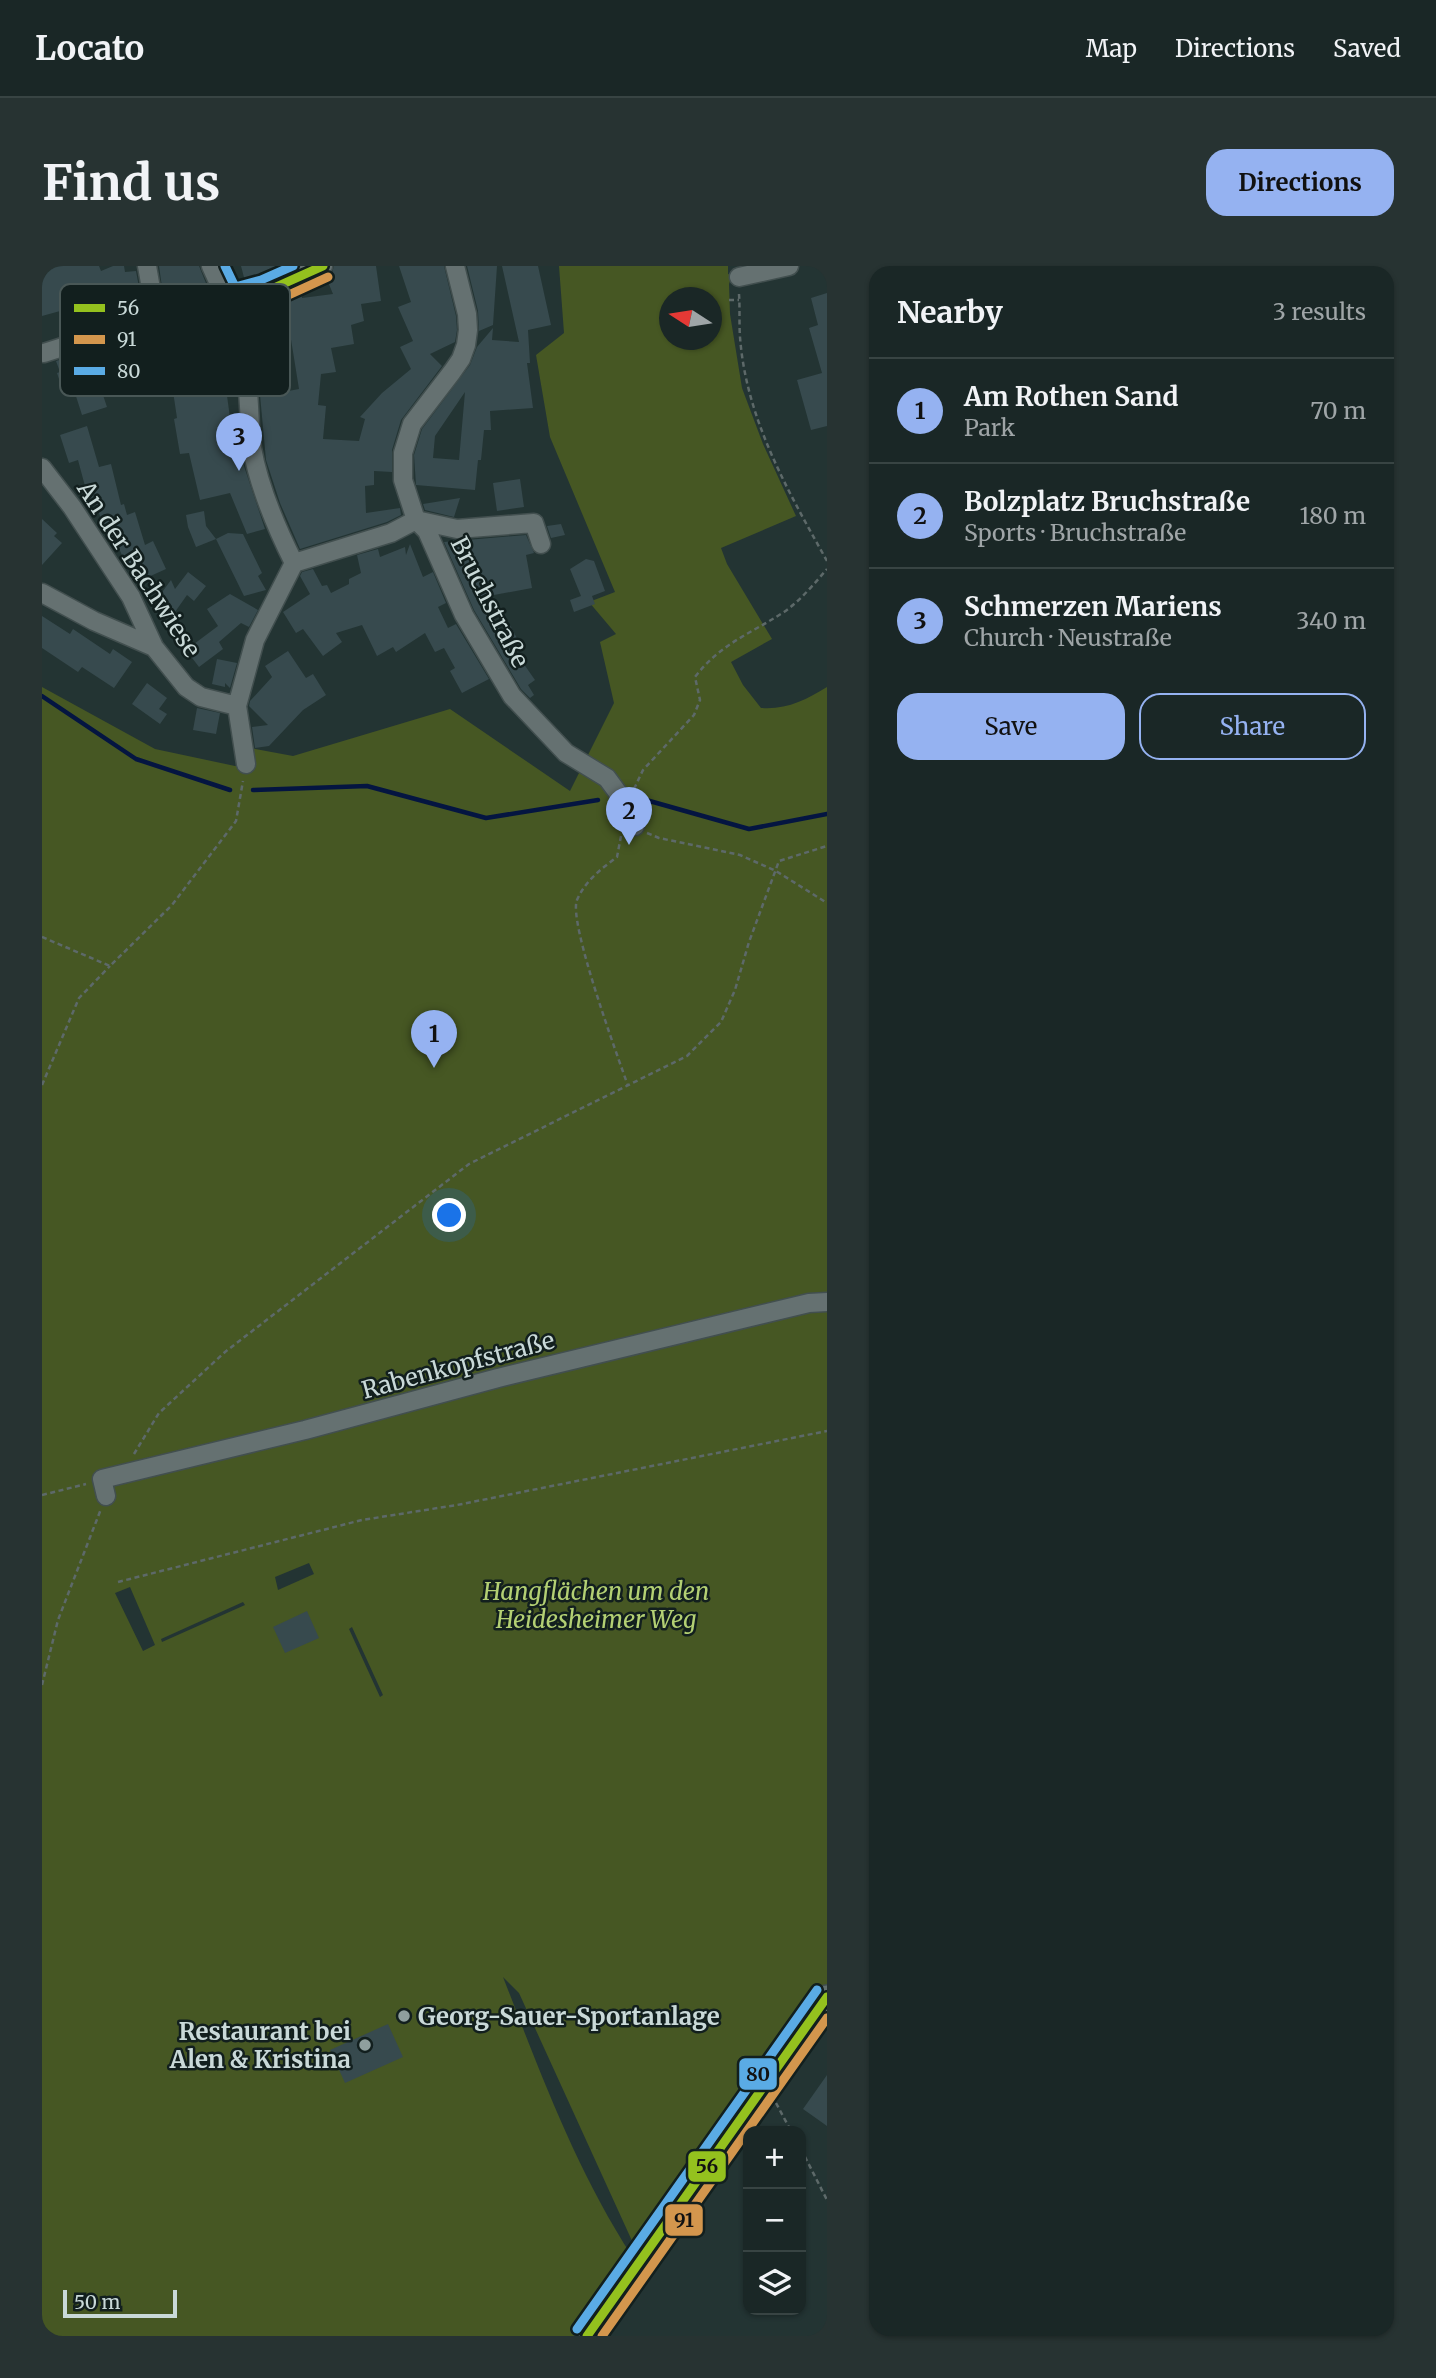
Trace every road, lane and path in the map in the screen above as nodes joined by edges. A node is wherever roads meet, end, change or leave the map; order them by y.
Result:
1 (147, 266) edge
2 (211, 266) edge
3 (323, 266) edge
4 (455, 266) edge
5 (789, 266) edge
6 (739, 276) joint
7 (150, 284) edge
8 (220, 284) edge
9 (283, 284) edge
10 (729, 300) dead end
11 (739, 300) junction
12 (60, 348) edge
13 (44, 353) dead end
14 (248, 396) edge
15 (42, 468) edge
16 (416, 520) junction
17 (541, 544) dead end
18 (827, 561) edge
19 (294, 564) junction
20 (827, 569) edge
21 (42, 593) edge
22 (155, 648) junction
23 (237, 706) junction
24 (246, 764) joint
25 (628, 816) junction
26 (827, 846) edge
27 (776, 871) junction
28 (827, 903) edge
29 (42, 937) edge
30 (110, 966) junction
31 (42, 1085) edge
32 (628, 1086) junction
33 (827, 1302) edge
34 (827, 1430) edge
35 (128, 1473) junction
36 (104, 1488) junction
37 (42, 1495) edge
38 (118, 1582) dead end
39 (42, 1685) edge
40 (827, 1997) edge
41 (765, 2084) junction
42 (788, 2126) edge
43 (806, 2159) edge
44 (827, 2200) edge
45 (587, 2336) edge

1 - 7 street
2 - 8 street
3 - 9 street
4 - 16 street, Bruchstraße
5 - 6 street
6 - 11 path
10 - 11 path
11 - 18 path
12 - 13 street
14 - 19 street
15 - 22 street, An der Bachwiese
16 - 17 street, Bruchstraße
16 - 19 street
16 - 25 street, Bruchstraße
19 - 23 street
20 - 25 path
21 - 22 street
22 - 23 street, An der Bachwiese
23 - 24 street
24 - 30 path
25 - 27 path
25 - 32 path
26 - 27 path
27 - 28 path
27 - 32 path
29 - 30 path
30 - 31 path
32 - 35 path
33 - 35 street, Rabenkopfstraße
34 - 38 path
35 - 36 street, Rabenkopfstraße
36 - 37 path
36 - 39 path
40 - 41 main road
41 - 42 path
41 - 45 main road
43 - 44 path

